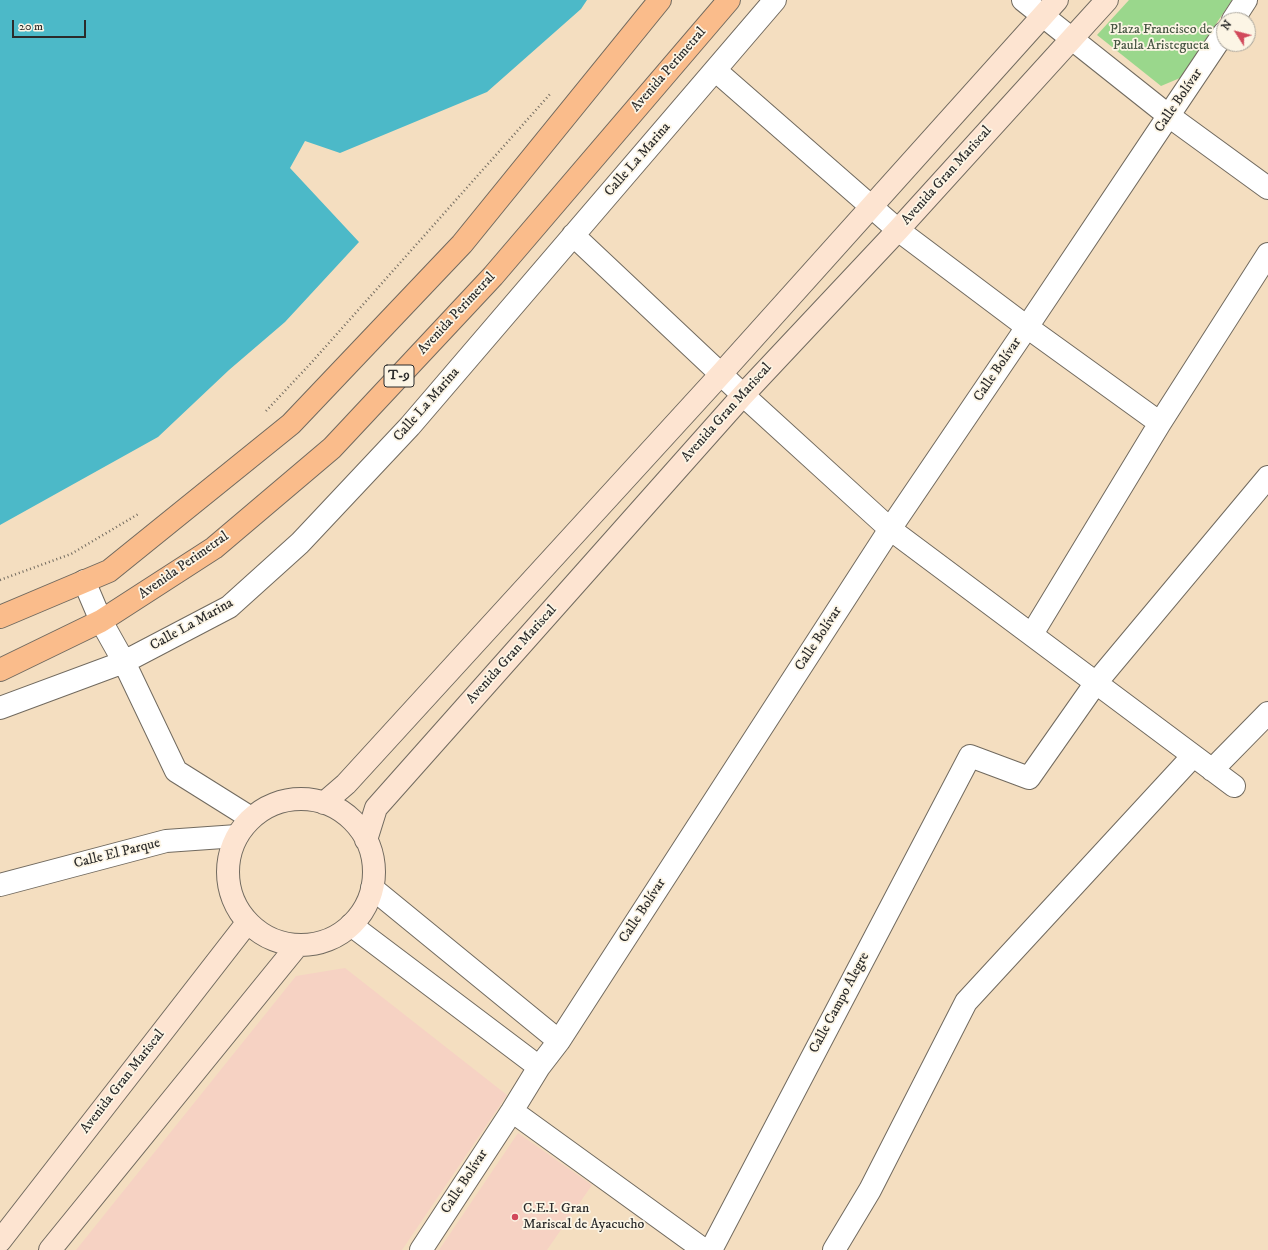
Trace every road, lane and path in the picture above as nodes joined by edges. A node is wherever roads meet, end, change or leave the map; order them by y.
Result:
1 (660, 0) edge
2 (729, 0) edge
3 (775, 0) edge
4 (1023, 0) edge
5 (1057, 0) edge
6 (1107, 0) edge
7 (1246, 0) edge
8 (1238, 12) edge
9 (1043, 16) junction
10 (1072, 39) junction
11 (1216, 45) edge
12 (715, 70) junction
13 (555, 89) dead end
14 (1169, 116) junction
15 (1268, 188) edge
16 (872, 207) junction
17 (898, 230) junction
18 (573, 236) junction
19 (1268, 254) edge
20 (1027, 327) junction
21 (721, 374) junction
22 (743, 395) junction
23 (264, 413) dead end
24 (1160, 423) junction
25 (1268, 476) edge
26 (143, 512) dead end
27 (890, 529) junction
28 (0, 580) edge
29 (84, 581) junction
30 (0, 617) edge
31 (101, 621) junction
32 (1032, 634) junction
33 (124, 662) junction
34 (0, 670) edge
35 (1095, 684) junction
36 (0, 708) edge
37 (1268, 713) edge
38 (1193, 756) junction
39 (1212, 770) junction
40 (1234, 786) dead end
41 (324, 803) junction
42 (251, 818) junction
43 (237, 836) junction
44 (366, 840) junction
45 (0, 885) edge
46 (372, 888) junction
47 (247, 923) junction
48 (351, 925) junction
49 (297, 946) junction
50 (558, 1041) junction
51 (539, 1067) junction
52 (512, 1111) junction
53 (0, 1241) edge
54 (50, 1250) edge
55 (421, 1250) edge
56 (704, 1250) edge
57 (711, 1250) edge
58 (834, 1250) edge

1 - 29 main road
2 - 31 main road, Avenida Perimetral / T-9
3 - 12 street, Calle La Marina
4 - 9 street
5 - 9 street
6 - 10 street, Avenida Gran Mariscal
7 - 8 street
9 - 10 street
9 - 16 street
10 - 14 street
10 - 17 street, Avenida Gran Mariscal
11 - 14 street, Calle Bolívar
12 - 16 street
12 - 18 street, Calle La Marina
13 - 23 path
14 - 15 street
14 - 20 street, Calle Bolívar
16 - 17 street
16 - 21 street
17 - 20 street
17 - 22 street, Avenida Gran Mariscal
18 - 21 street
18 - 33 street, Calle La Marina
19 - 24 street
20 - 24 street
20 - 27 street, Calle Bolívar
21 - 22 street
21 - 41 street
22 - 27 street
22 - 44 street, Avenida Gran Mariscal
24 - 32 street
25 - 35 street
26 - 28 path
27 - 32 street
27 - 50 street, Calle Bolívar
29 - 30 main road
29 - 31 street
31 - 33 street
31 - 34 main road, Avenida Perimetral / T-9
32 - 35 street
33 - 36 street, Calle La Marina
33 - 42 street
35 - 38 street
35 - 57 street, Calle Campo Alegre
37 - 39 street
38 - 39 street
38 - 58 street
39 - 40 street
41 - 42 street
41 - 44 street
42 - 43 street
43 - 45 street, Calle El Parque
43 - 47 street
44 - 46 street
46 - 48 street
46 - 50 street
47 - 49 street
47 - 53 street, Avenida Gran Mariscal
48 - 49 street
48 - 51 street
49 - 54 street
50 - 51 street, Calle Bolívar
51 - 52 street, Calle Bolívar
52 - 55 street, Calle Bolívar
52 - 56 street

